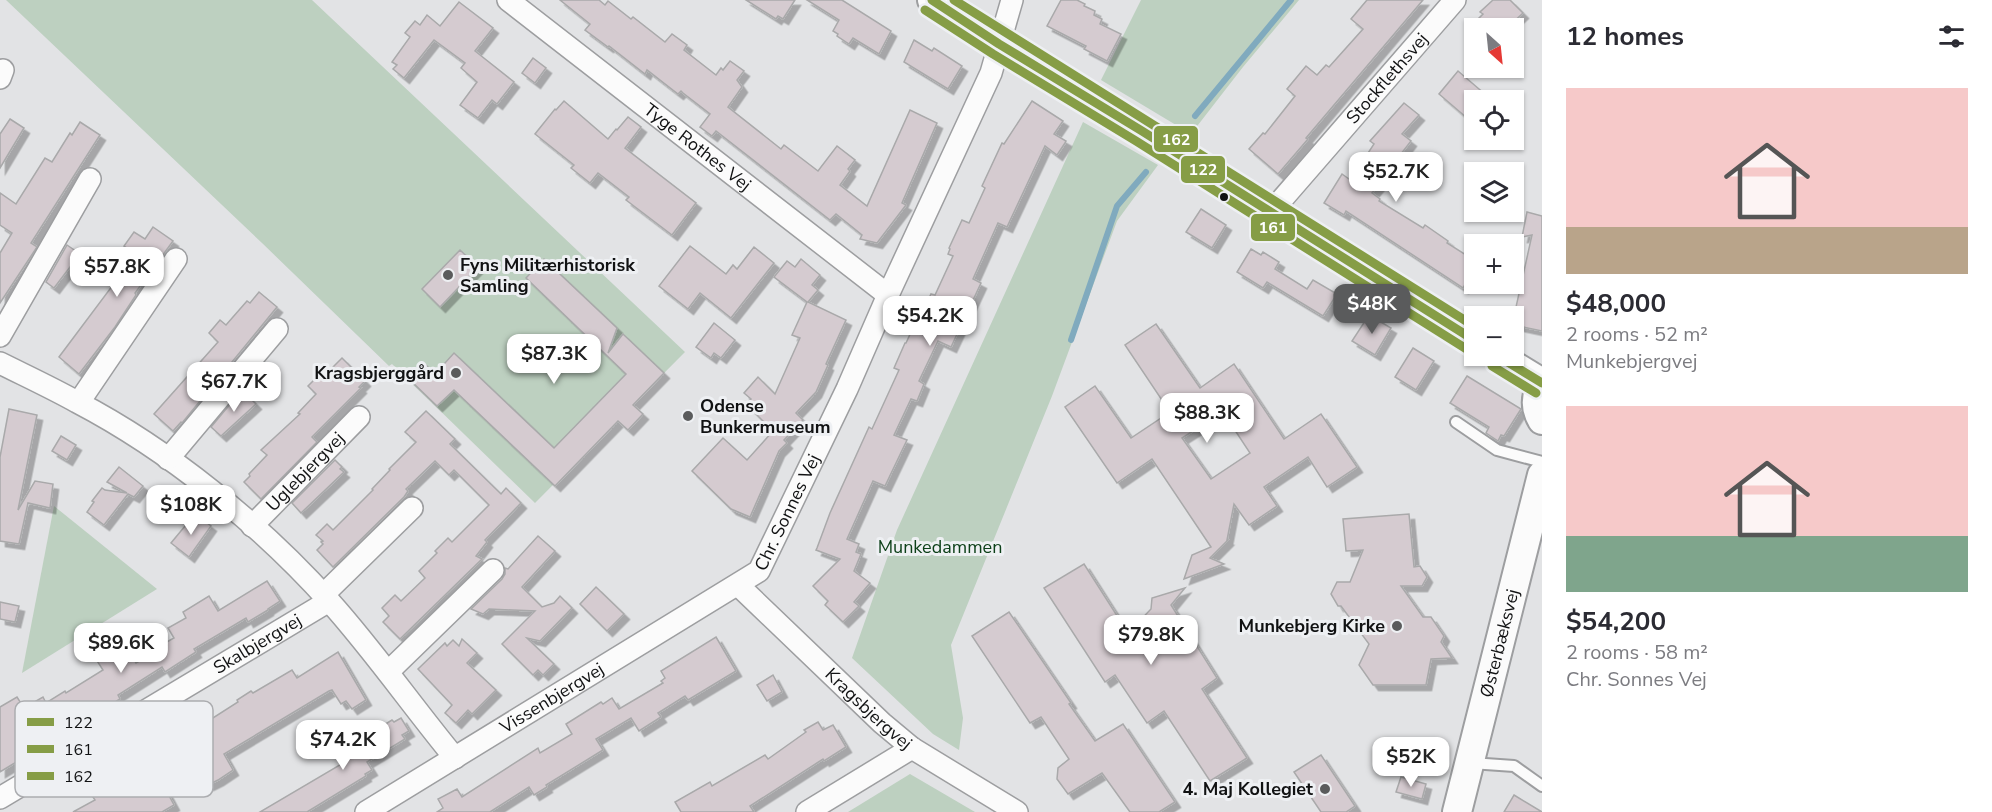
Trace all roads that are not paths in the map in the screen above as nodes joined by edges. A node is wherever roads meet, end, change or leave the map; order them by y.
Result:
1 (508, 0) edge
2 (932, 0) edge
3 (1012, 0) edge
4 (1455, 0) edge
5 (999, 44) junction
6 (90, 179) dead end
7 (1271, 212) junction
8 (176, 259) dead end
9 (888, 295) junction
10 (277, 329) dead end
11 (1464, 334) edge
12 (0, 336) edge
13 (0, 363) edge
14 (1514, 366) edge
15 (1542, 384) edge
16 (79, 402) junction
17 (359, 417) dead end
18 (1542, 420) edge
19 (1456, 422) dead end
20 (168, 459) junction
21 (1542, 462) edge
22 (1542, 475) edge
23 (412, 508) dead end
24 (252, 526) junction
25 (493, 570) dead end
26 (738, 585) junction
27 (326, 598) junction
28 (388, 672) junction
29 (158, 701) edge
30 (912, 748) junction
31 (455, 758) junction
32 (1470, 763) junction
33 (1542, 786) edge
34 (15, 789) edge
35 (0, 798) edge
36 (366, 812) edge
37 (807, 812) edge
38 (1017, 812) edge
39 (1457, 812) edge

1 - 9 street, Tyge Rothes Vej
2 - 5 street
3 - 5 street, Chr. Sonnes Vej
4 - 7 street, Stockflethsvej
5 - 7 street
5 - 9 street, Chr. Sonnes Vej
6 - 12 street
7 - 11 street
8 - 16 street
9 - 26 street, Chr. Sonnes Vej
10 - 20 street
13 - 16 street, Uglebjergvej
14 - 15 street
15 - 18 street
16 - 20 street, Uglebjergvej
17 - 24 street, Uglebjergvej
19 - 21 lane
20 - 24 street, Uglebjergvej
22 - 32 street, Østerbæksvej
23 - 27 street
24 - 27 street, Uglebjergvej
25 - 28 street
26 - 30 street, Kragsbjergvej
26 - 31 street, Vissenbjergvej
27 - 28 street, Uglebjergvej
27 - 29 street, Skalbjergvej
28 - 31 street, Uglebjergvej
30 - 37 street
30 - 38 street, Kragsbjergvej
31 - 36 street, Vissenbjergvej
32 - 33 lane
32 - 39 street, Østerbæksvej
34 - 35 street, Skalbjergvej

